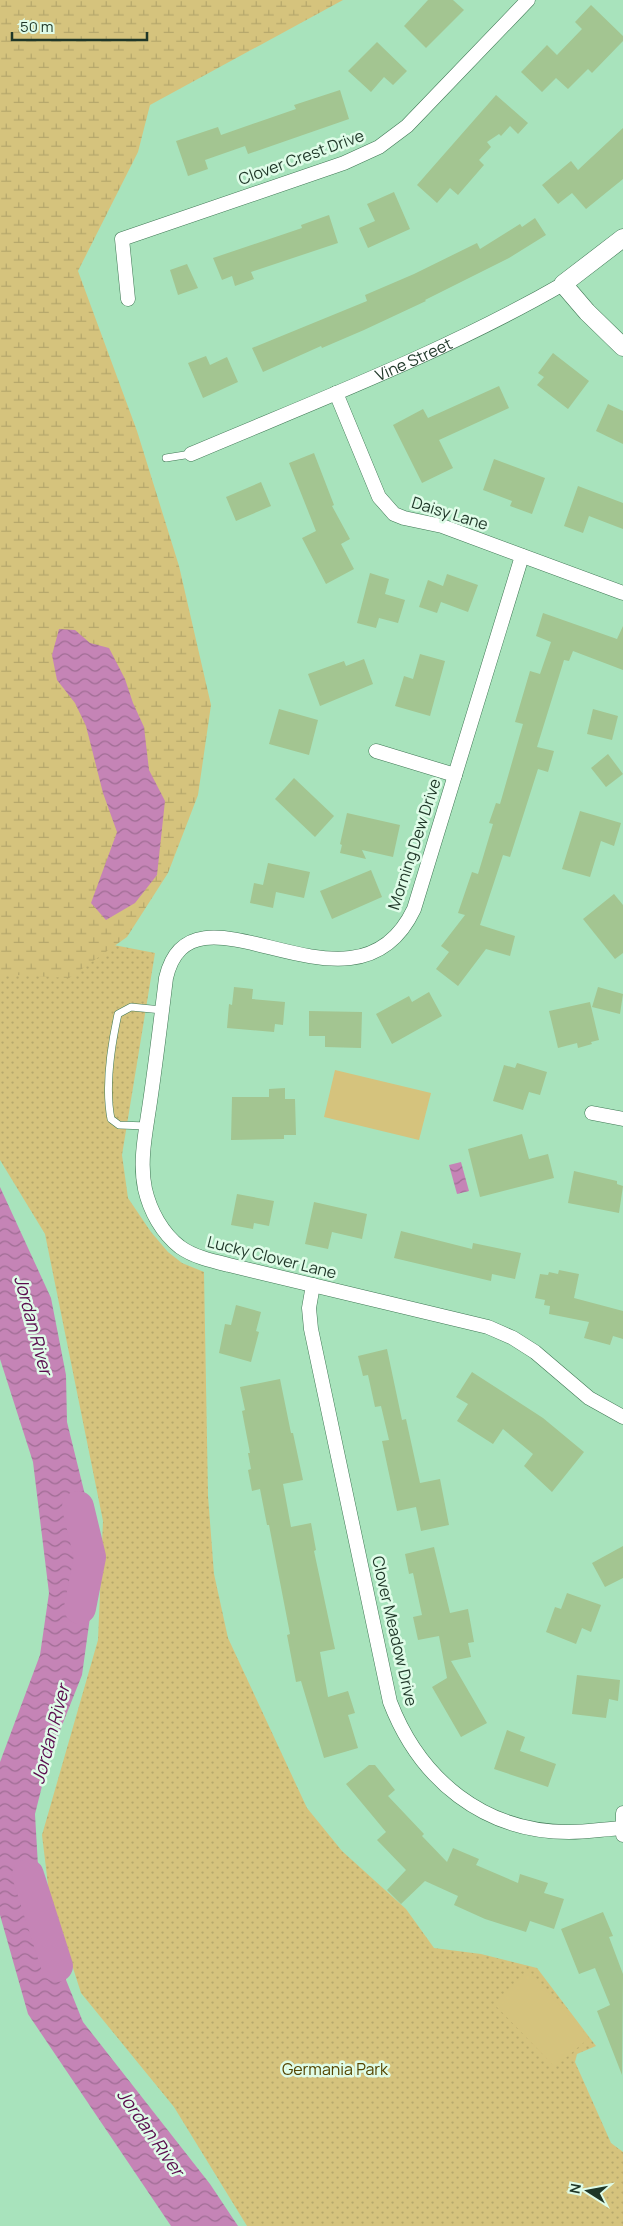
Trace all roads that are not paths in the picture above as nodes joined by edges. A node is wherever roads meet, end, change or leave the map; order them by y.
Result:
1 (528, 0) edge
2 (623, 238) edge
3 (563, 284) junction
4 (128, 298) dead end
5 (623, 346) edge
6 (336, 393) junction
7 (191, 454) joint
8 (166, 458) dead end
9 (522, 556) junction
10 (623, 593) edge
11 (376, 751) dead end
12 (455, 775) junction
13 (171, 962) joint
14 (162, 1010) junction
15 (592, 1113) dead end
16 (623, 1119) edge
17 (147, 1126) junction
18 (313, 1285) junction
19 (623, 1417) edge
20 (623, 1813) edge
21 (622, 1828) edge
22 (623, 1835) edge

1 - 4 street, Clover Crest Drive
2 - 3 street, Vine Street
3 - 5 street
3 - 6 street, Vine Street
6 - 7 street, Vine Street
6 - 9 street, Daisy Lane
7 - 8 lane
9 - 10 street, Daisy Lane
9 - 12 street, Morning Dew Drive
11 - 12 street
12 - 13 street, Morning Dew Drive
13 - 14 street, Lucky Clover Lane
14 - 17 street, Lucky Clover Lane
14 - 17 lane
15 - 16 street
17 - 18 street, Lucky Clover Lane
18 - 19 street, Lucky Clover Lane
18 - 21 street, Clover Meadow Drive
20 - 21 street
21 - 22 street

